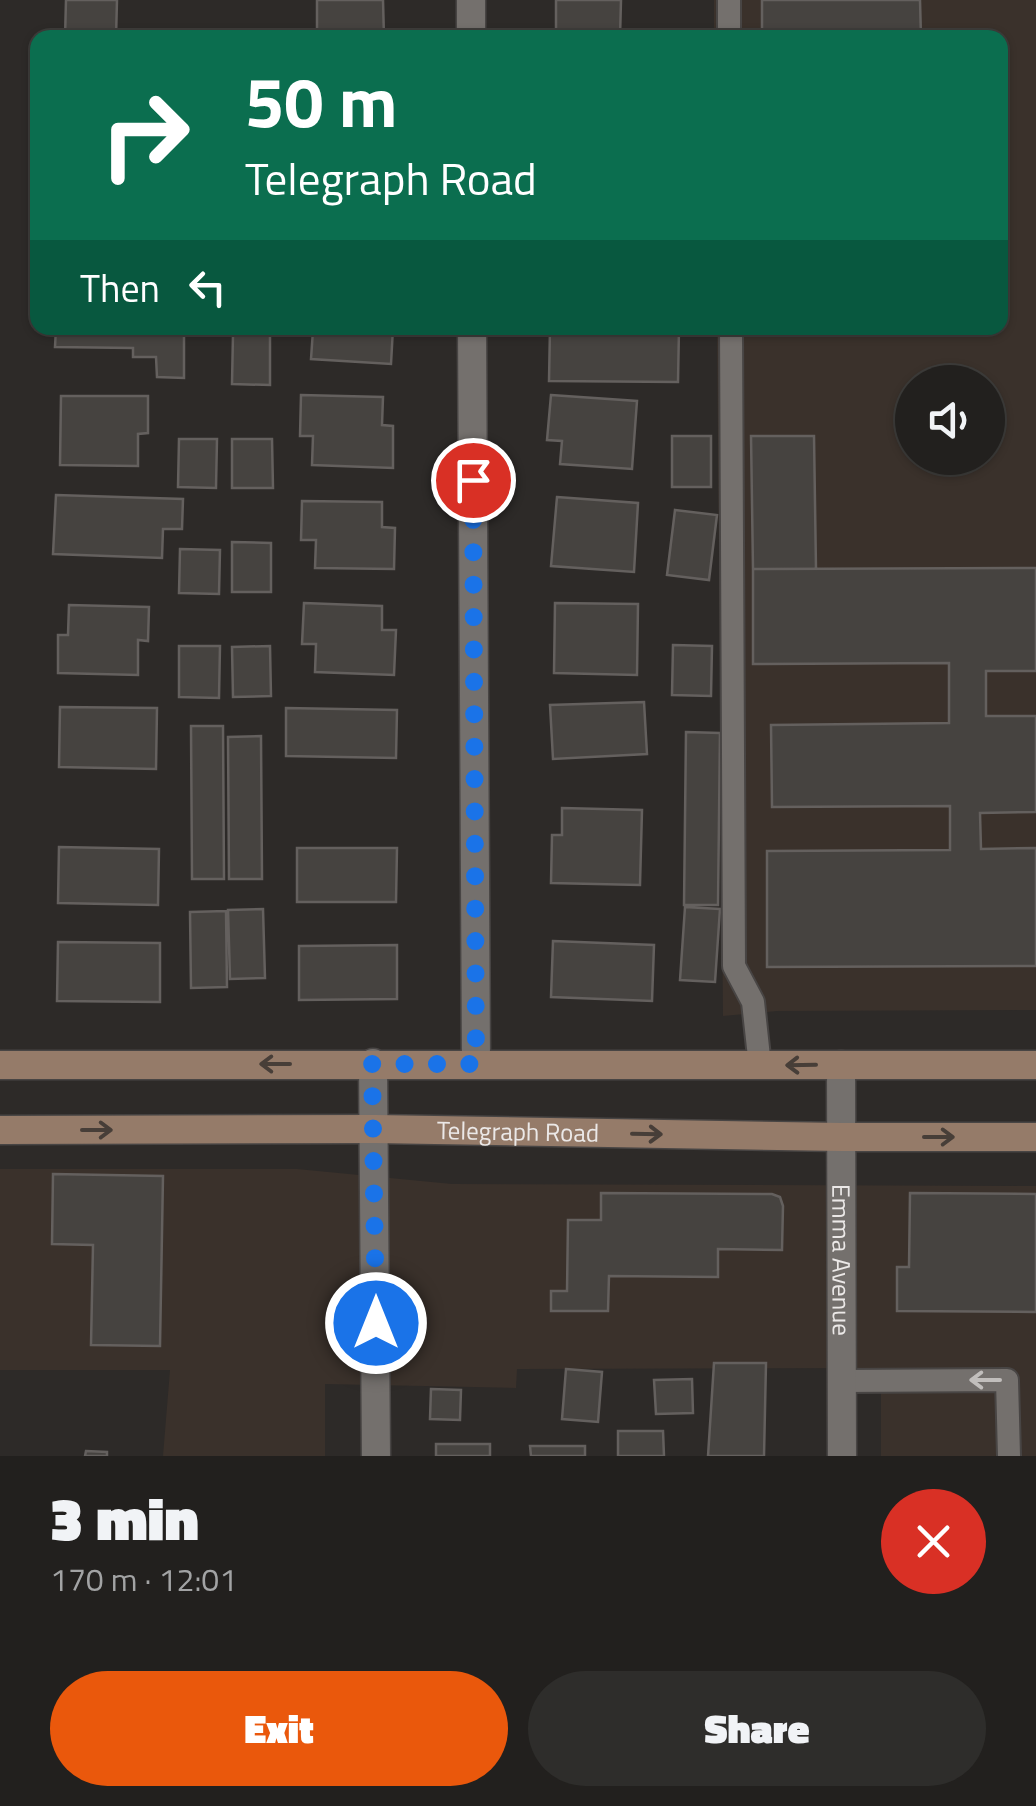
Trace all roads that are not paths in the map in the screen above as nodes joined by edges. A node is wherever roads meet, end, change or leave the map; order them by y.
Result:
1 (471, 0) edge
2 (729, 0) edge
3 (471, 30) edge
4 (729, 30) edge
5 (472, 335) edge
6 (730, 335) edge
7 (372, 1064) junction
8 (476, 1064) junction
9 (0, 1065) edge
10 (841, 1065) junction
11 (1036, 1065) edge
12 (760, 1066) junction
13 (375, 1129) junction
14 (0, 1130) edge
15 (841, 1137) junction
16 (1036, 1137) edge
17 (842, 1381) junction
18 (376, 1456) edge
19 (842, 1456) edge
20 (1009, 1456) edge

1 - 3 street
2 - 4 lane
5 - 8 street
6 - 12 lane
7 - 8 main road
7 -> 9 main road
7 - 13 street
8 - 12 main road
10 - 11 main road
10 -> 12 main road
10 - 15 street, Emma Avenue
14 -> 13 main road, Telegraph Road
13 -> 15 main road, Telegraph Road
13 - 18 street
15 -> 16 main road, Telegraph Road
15 - 17 street, Emma Avenue
17 - 19 street, Emma Avenue
20 -> 17 lane

